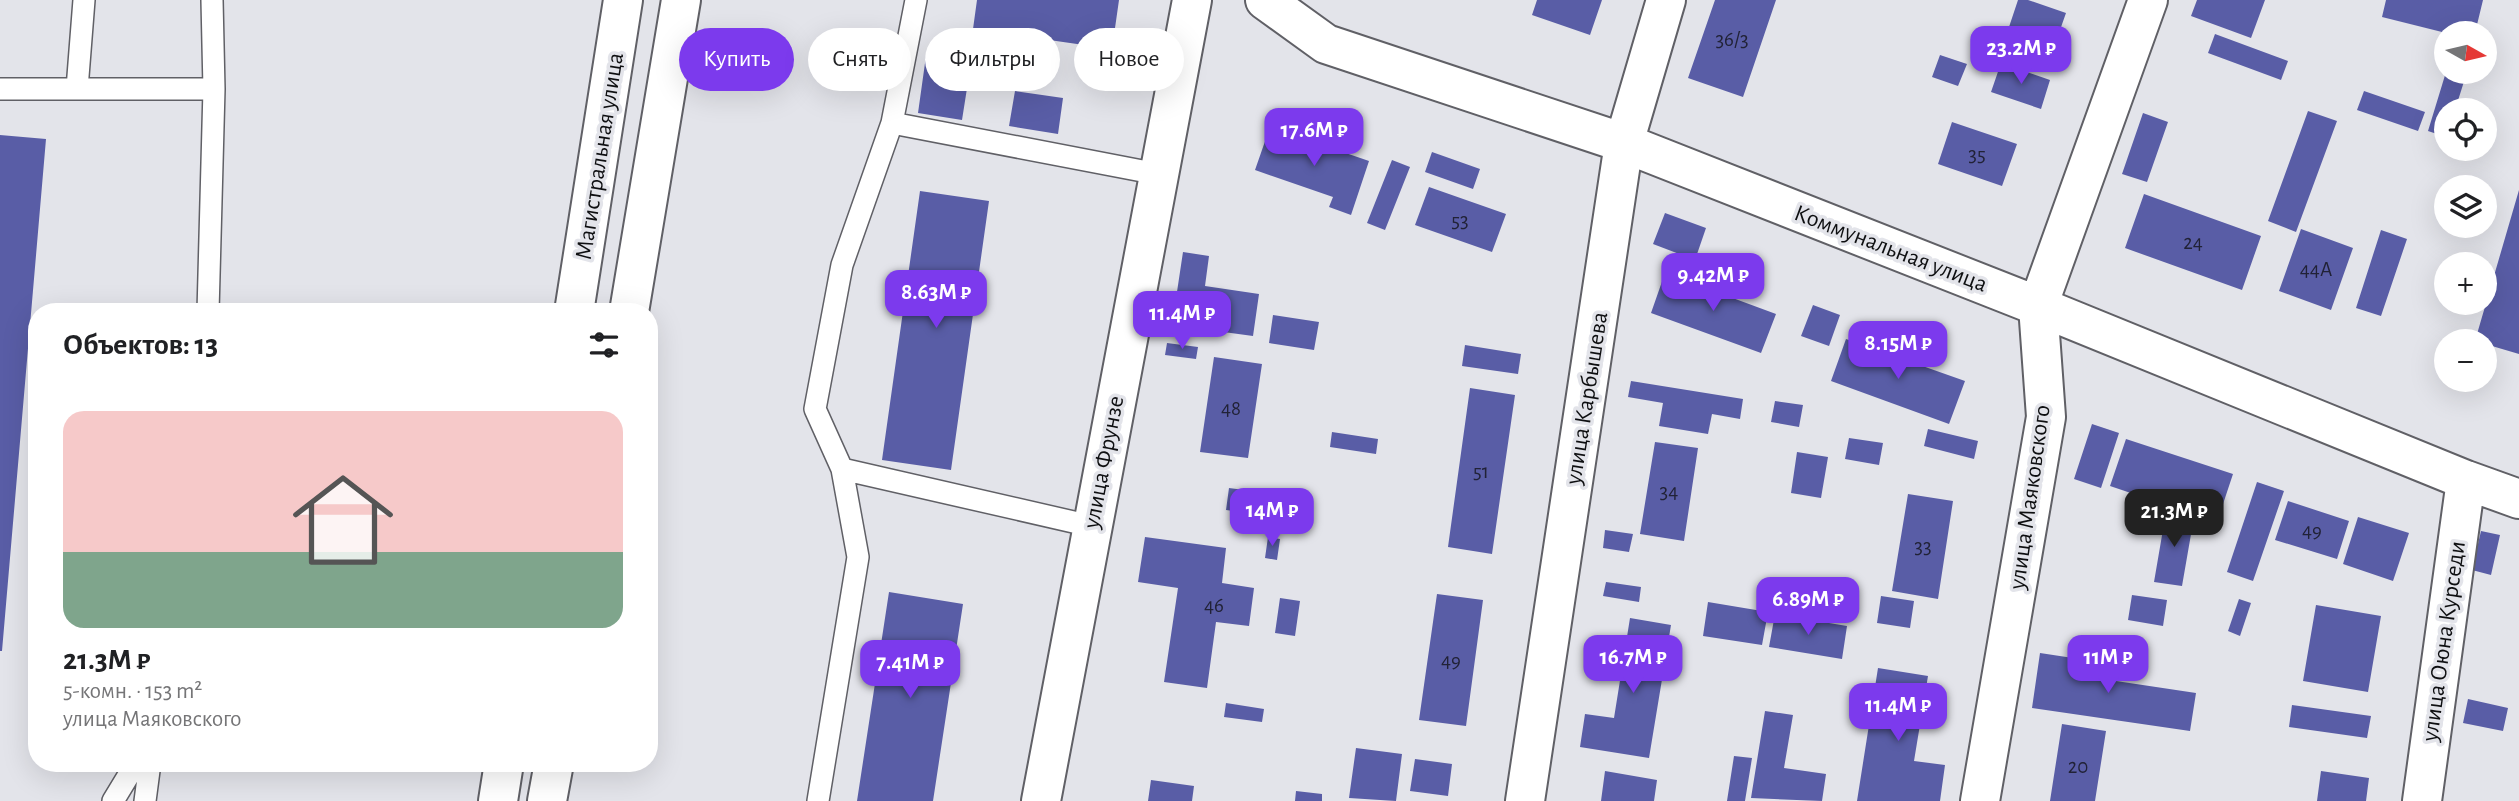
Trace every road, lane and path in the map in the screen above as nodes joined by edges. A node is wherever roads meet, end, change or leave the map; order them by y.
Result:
1 (84, 0) edge
2 (212, 0) edge
3 (623, 0) edge
4 (681, 0) edge
5 (916, 0) edge
6 (1192, 0) edge
7 (1265, 0) edge
8 (1666, 0) edge
9 (2148, 0) edge
10 (0, 89) edge
11 (78, 89) junction
12 (214, 89) junction
13 (892, 123) junction
14 (1624, 143) junction
15 (1158, 174) junction
16 (208, 303) edge
17 (576, 303) edge
18 (630, 303) edge
19 (2038, 306) junction
20 (842, 469) junction
21 (2466, 480) junction
22 (2519, 499) edge
23 (1091, 526) junction
24 (131, 772) edge
25 (149, 772) edge
26 (503, 772) edge
27 (552, 772) edge
28 (113, 801) edge
29 (145, 801) edge
30 (498, 801) edge
31 (547, 801) edge
32 (818, 801) edge
33 (1041, 801) edge
34 (1525, 801) edge
35 (1980, 801) edge
36 (2422, 801) edge

1 - 11 lane
2 - 12 lane
3 - 17 street, Магистральная улица
4 - 18 street
5 - 13 lane
6 - 15 street, улица Фрунзе
7 - 14 street, Коммунальная улица
8 - 14 street, улица Карбышева
9 - 19 street, улица Маяковского
10 - 11 lane
11 - 12 lane
12 - 16 lane
13 - 15 lane
13 - 20 lane
14 - 19 street, Коммунальная улица
14 - 34 street, улица Карбышева
15 - 23 street, улица Фрунзе
19 - 21 street, Коммунальная улица
19 - 35 street, улица Маяковского
20 - 23 lane
20 - 32 lane
21 - 22 street, Коммунальная улица
21 - 36 street, улица Оюна Курседи
23 - 33 street, улица Фрунзе
24 - 28 lane
25 - 29 lane
26 - 30 street
27 - 31 street

